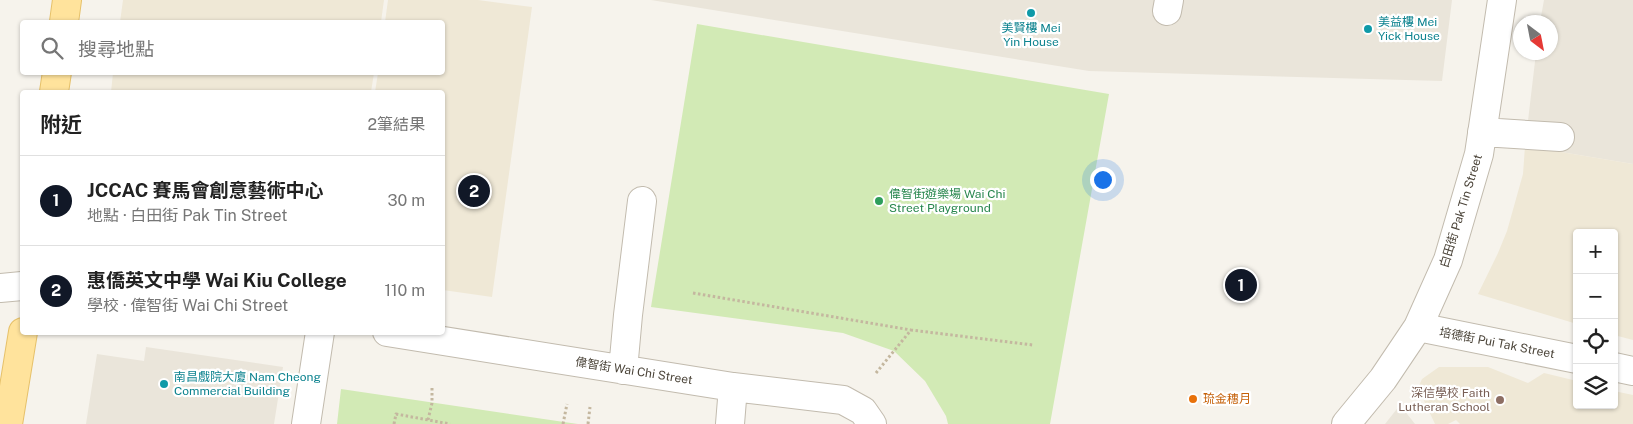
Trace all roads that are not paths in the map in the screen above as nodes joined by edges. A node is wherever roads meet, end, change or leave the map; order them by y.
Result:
1 (67, 0) edge
2 (1502, 0) edge
3 (64, 20) edge
4 (57, 75) edge
5 (54, 90) edge
6 (1482, 132) junction
7 (1560, 137) dead end
8 (642, 201) dead end
9 (20, 286) edge
10 (0, 288) edge
11 (1418, 327) junction
12 (23, 335) edge
13 (320, 335) edge
14 (406, 335) edge
15 (1573, 358) edge
16 (1618, 368) edge
17 (623, 370) junction
18 (1633, 370) edge
19 (733, 386) junction
20 (8, 424) edge
21 (306, 424) edge
22 (730, 424) edge
23 (872, 424) edge
24 (1346, 424) edge

1 - 3 main road
2 - 6 street, 白田街 Pak Tin Street
4 - 5 main road
6 - 7 street
6 - 11 street, 白田街 Pak Tin Street
8 - 17 street
9 - 10 street
11 - 15 street, 培德街 Pui Tak Street
11 - 24 street, 白田街 Pak Tin Street
12 - 20 main road
13 - 21 street
14 - 17 street, 偉智街 Wai Chi Street
16 - 18 street
17 - 19 street, 偉智街 Wai Chi Street
19 - 22 street
19 - 23 street, 偉智街 Wai Chi Street

